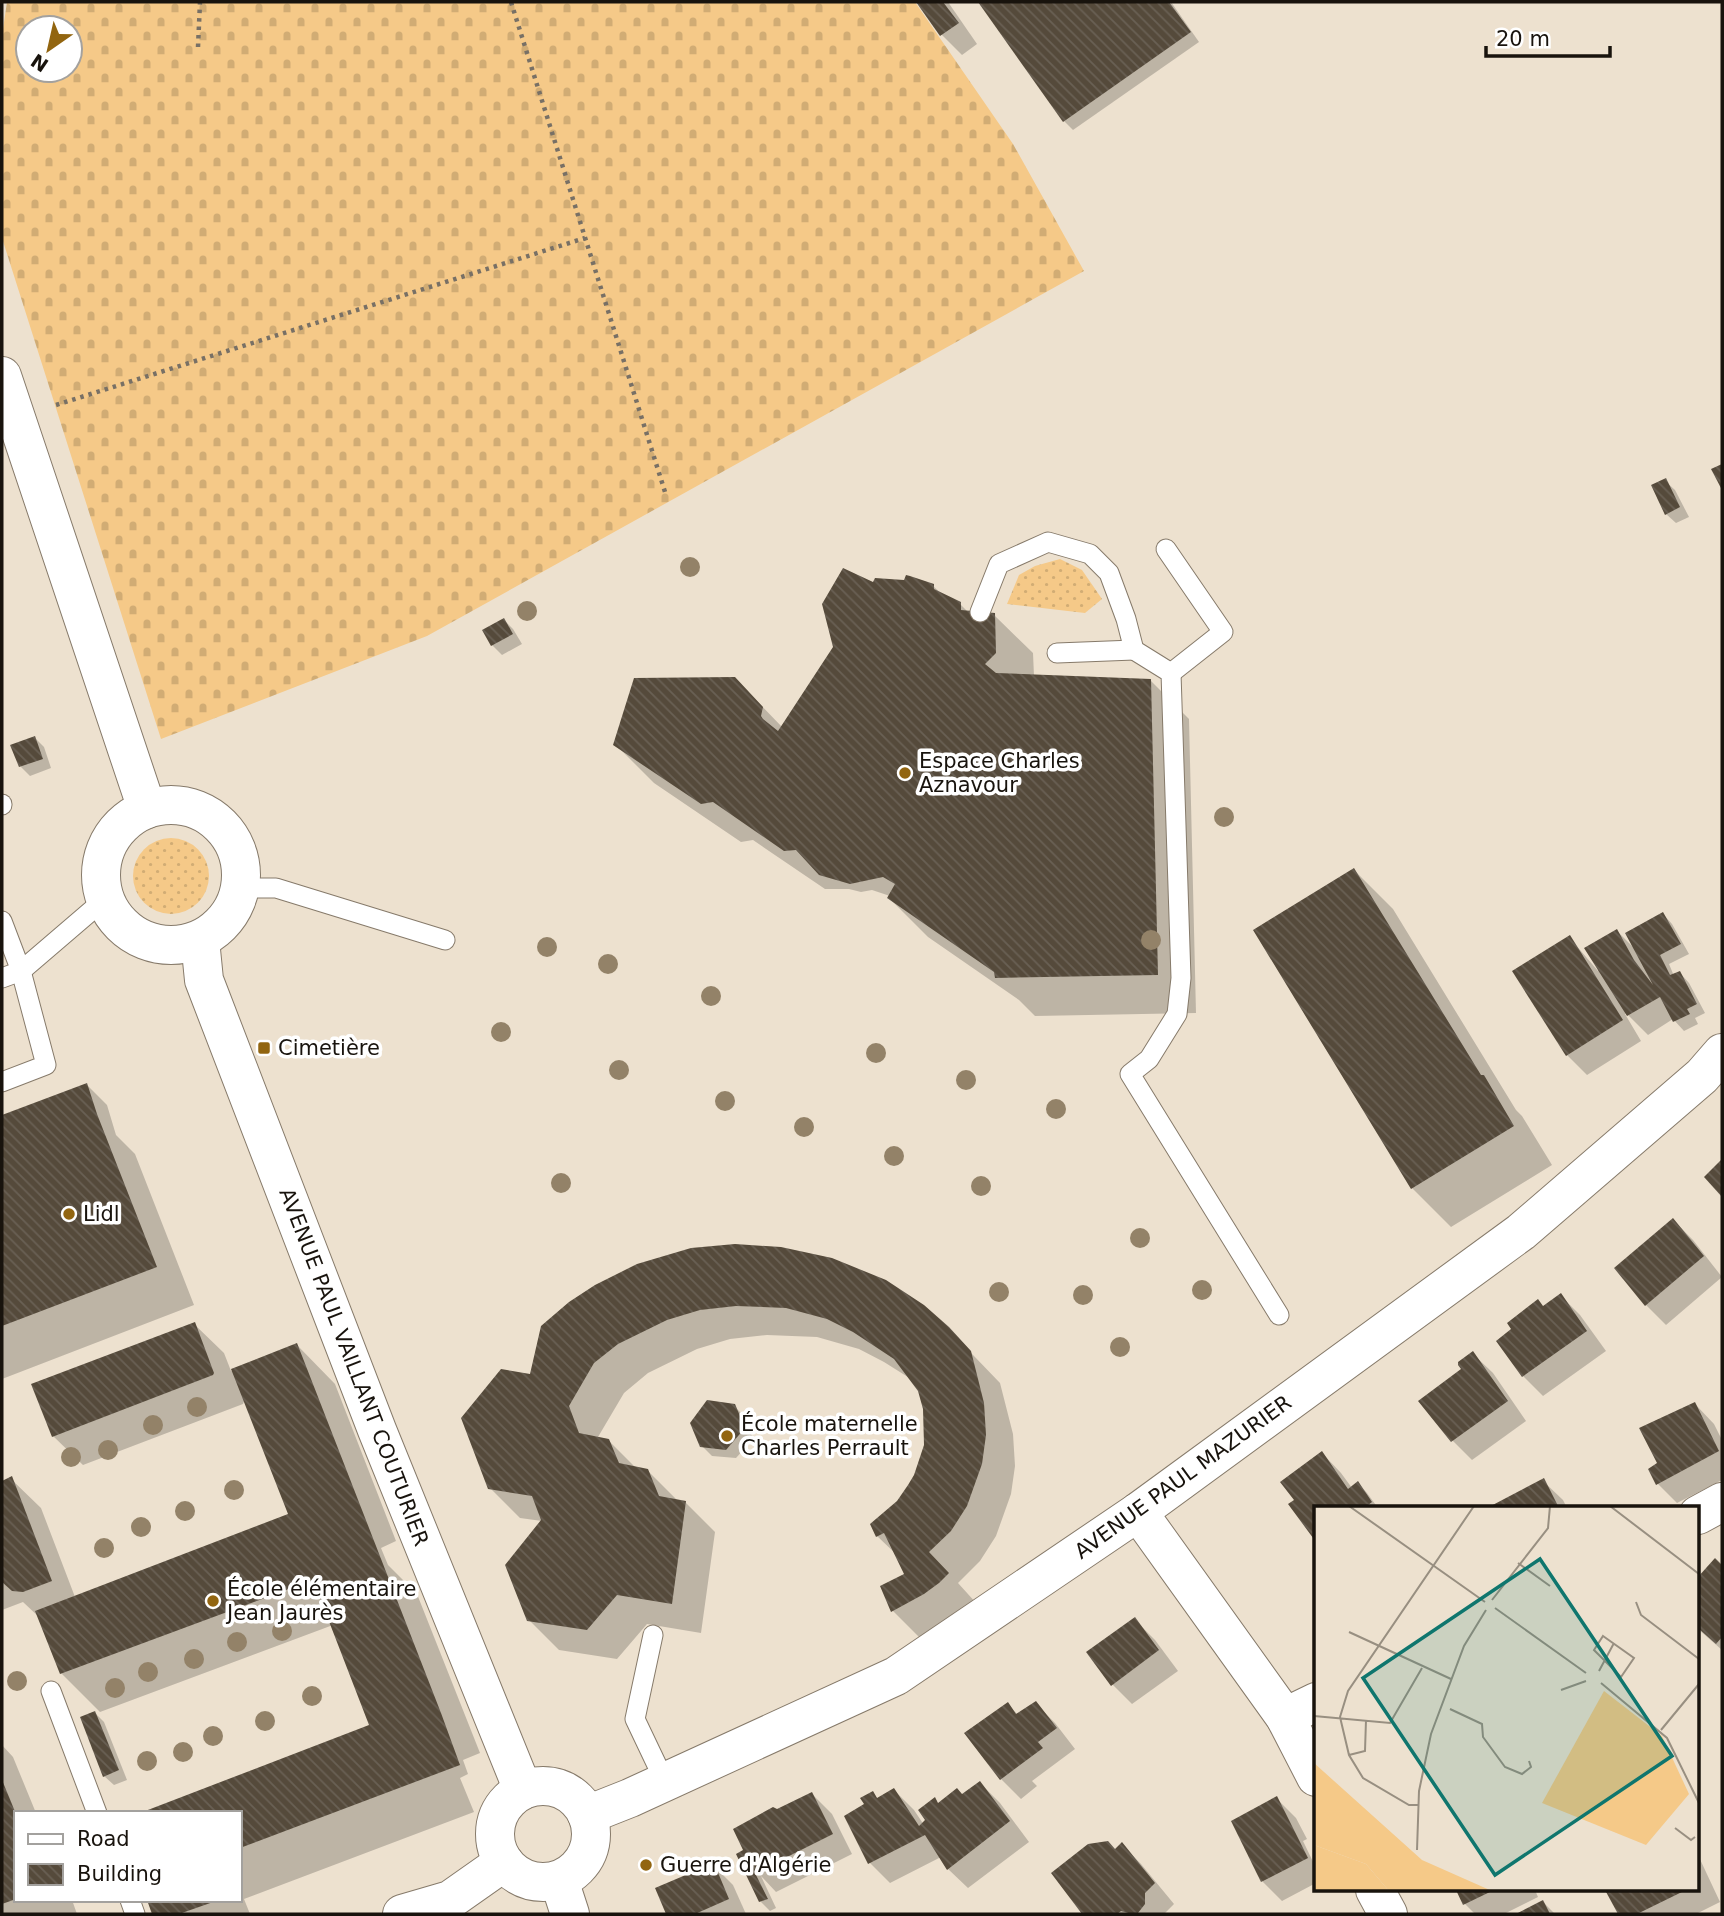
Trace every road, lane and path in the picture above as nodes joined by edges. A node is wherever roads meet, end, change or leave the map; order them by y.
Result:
1 (200, 2) edge
2 (511, 2) edge
3 (198, 47) dead end
4 (585, 238) junction
5 (2, 376) edge
6 (16, 418) junction
7 (665, 492) dead end
8 (1166, 549) dead end
9 (980, 612) dead end
10 (1133, 650) junction
11 (1056, 653) dead end
12 (1171, 674) junction
13 (147, 809) junction
14 (240, 888) junction
15 (105, 899) junction
16 (2, 920) edge
17 (200, 940) junction
18 (445, 940) dead end
19 (21, 971) junction
20 (2, 978) edge
21 (1722, 1053) edge
22 (2, 1082) edge
23 (1279, 1315) dead end
24 (1722, 1503) edge
25 (1138, 1512) junction
26 (1700, 1513) edge
27 (653, 1636) dead end
28 (51, 1691) dead end
29 (1301, 1709) edge
30 (1314, 1768) edge
31 (666, 1782) junction
32 (523, 1790) junction
33 (96, 1811) edge
34 (587, 1815) junction
35 (504, 1862) junction
36 (1376, 1892) edge
37 (565, 1897) edge
38 (402, 1914) edge
39 (1388, 1914) edge

1 - 3 path
2 - 4 path
4 - 6 path
4 - 7 path
5 - 6 street
6 - 13 street
8 - 12 lane
9 - 10 lane
10 - 11 lane
10 - 12 lane
12 - 23 lane
13 - 14 street
13 - 15 street
14 - 17 street
14 - 18 lane
15 - 17 street
15 - 19 lane
16 - 19 lane
17 - 32 street, AVENUE PAUL VAILLANT COUTURIER
19 - 20 lane
19 - 22 lane
21 - 25 street, AVENUE PAUL MAZURIER
24 - 26 street
25 - 29 street
25 - 31 street, AVENUE PAUL MAZURIER
27 - 31 lane
28 - 33 lane
29 - 30 street
31 - 34 street, AVENUE PAUL MAZURIER
32 - 34 street
32 - 35 street
34 - 37 street
35 - 37 street
35 - 38 street
36 - 39 street

